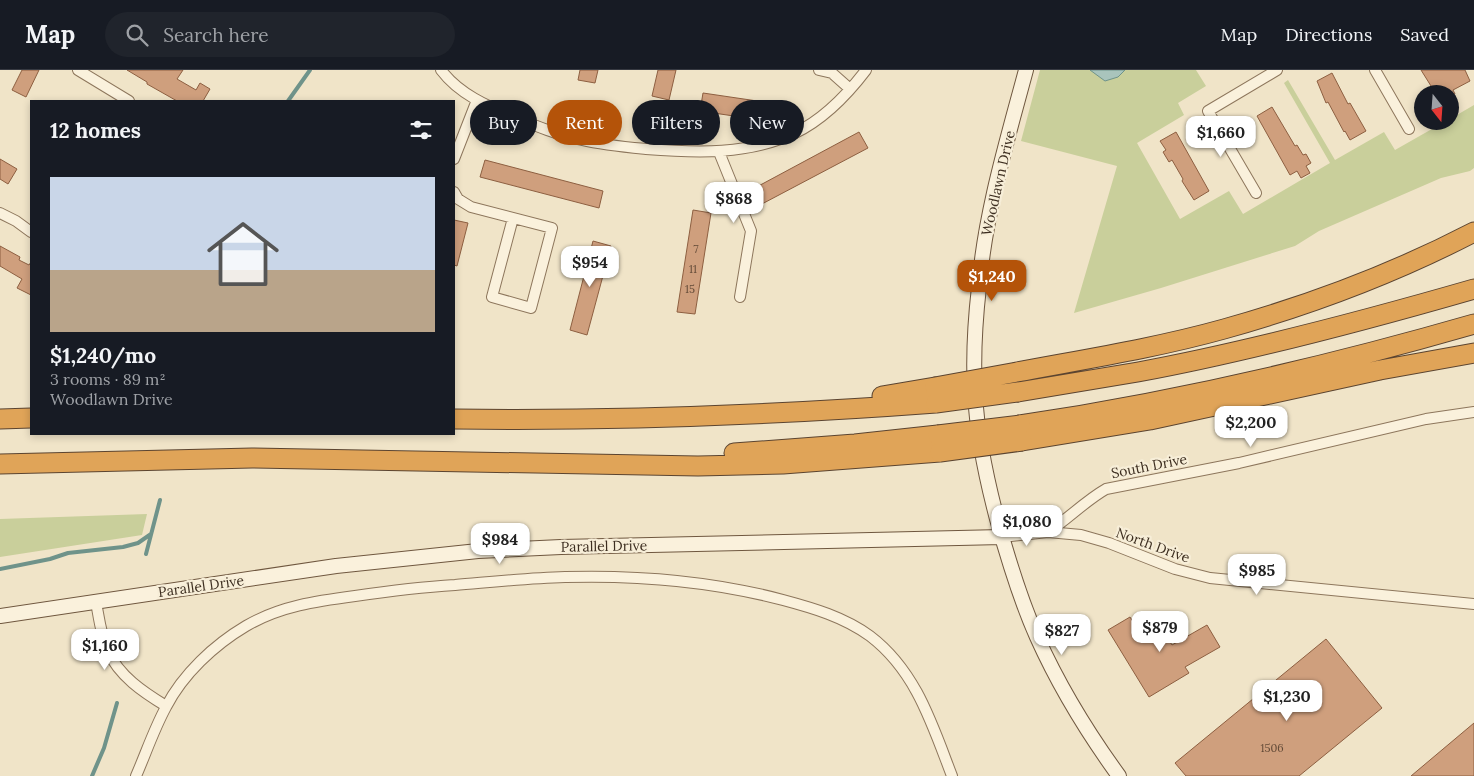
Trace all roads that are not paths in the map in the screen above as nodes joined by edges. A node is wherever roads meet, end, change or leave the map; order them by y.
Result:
1 (78, 70) edge
2 (441, 70) edge
3 (819, 70) edge
4 (866, 70) edge
5 (1026, 70) edge
6 (1277, 70) edge
7 (1375, 70) edge
8 (850, 89) junction
9 (127, 100) edge
10 (477, 100) edge
11 (470, 118) edge
12 (537, 126) edge
13 (1409, 129) dead end
14 (719, 152) junction
15 (455, 156) edge
16 (1256, 193) dead end
17 (455, 194) edge
18 (0, 213) edge
19 (513, 218) junction
20 (30, 231) edge
21 (1474, 232) edge
22 (1474, 289) edge
23 (740, 297) dead end
24 (1474, 324) edge
25 (1474, 353) edge
26 (936, 395) junction
27 (1474, 412) edge
28 (30, 418) edge
29 (0, 419) edge
30 (455, 419) edge
31 (1021, 433) junction
32 (0, 464) edge
33 (1048, 532) junction
34 (1002, 537) junction
35 (96, 602) junction
36 (1474, 604) edge
37 (0, 616) edge
38 (166, 706) junction
39 (136, 776) edge
40 (952, 776) edge
41 (1119, 776) edge

1 - 9 street
2 - 10 street
3 - 8 street
4 - 8 street
5 - 34 street, Woodlawn Drive
6 - 16 street
7 - 13 street
8 - 14 street
11 - 15 street
12 - 14 street
14 - 23 street
17 - 19 street
18 - 20 street
19 - 19 street
21 - 26 highway, bridge
22 - 26 highway, bridge
24 - 31 highway
25 - 31 highway
26 - 30 highway
27 - 33 street, South Drive
28 - 29 highway
31 - 32 highway, bridge
33 - 34 street, North Drive
33 - 36 street, North Drive
34 - 35 street, Parallel Drive
34 - 41 street, Woodlawn Drive
35 - 37 street, Parallel Drive
35 - 38 street
38 - 39 street
38 - 40 street

